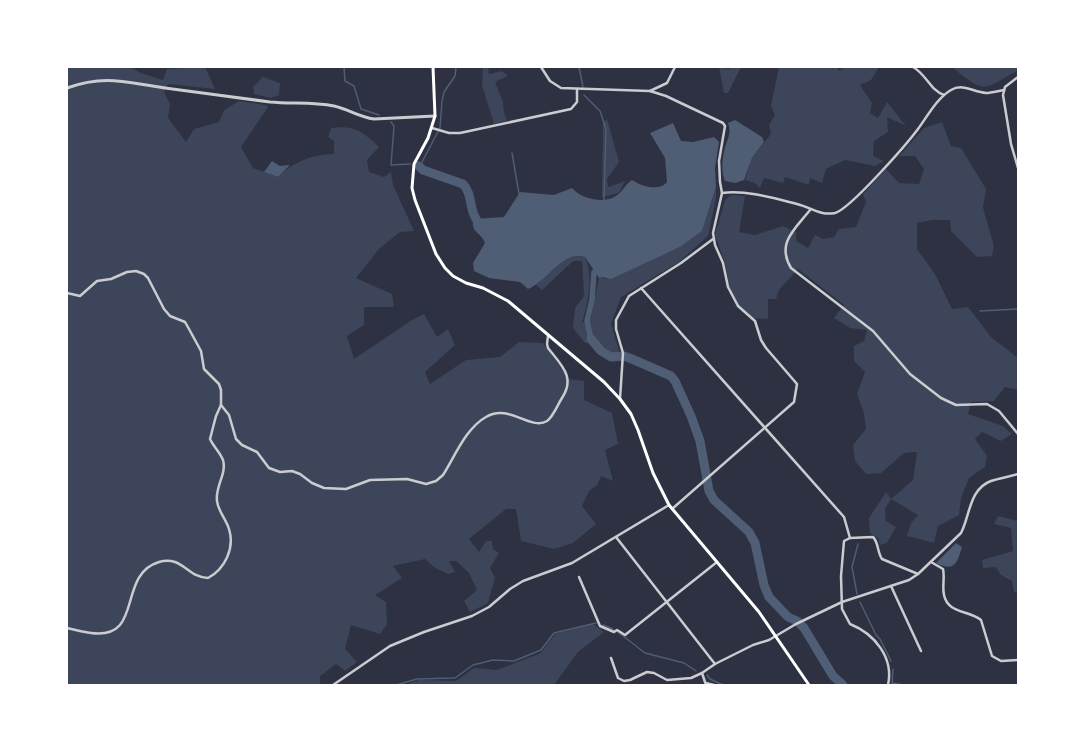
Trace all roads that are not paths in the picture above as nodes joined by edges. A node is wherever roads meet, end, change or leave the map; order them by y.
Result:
1 (433, 67) edge
2 (541, 67) edge
3 (675, 67) edge
4 (913, 67) edge
5 (1018, 77) edge
6 (67, 88) edge
7 (577, 89) junction
8 (1004, 90) junction
9 (650, 91) junction
10 (944, 96) junction
11 (435, 116) junction
12 (432, 128) junction
13 (1018, 168) edge
14 (722, 193) junction
15 (810, 210) junction
16 (713, 239) junction
17 (641, 288) junction
18 (67, 293) edge
19 (548, 336) junction
20 (620, 399) junction
21 (222, 405) junction
22 (765, 427) junction
23 (1018, 434) edge
24 (1018, 474) edge
25 (669, 505) junction
26 (672, 509) junction
27 (616, 537) junction
28 (850, 538) junction
29 (717, 562) junction
30 (931, 562) junction
31 (918, 574) junction
32 (579, 577) dead end
33 (891, 586) junction
34 (667, 602) junction
35 (842, 602) junction
36 (67, 628) edge
37 (776, 635) junction
38 (921, 651) dead end
39 (611, 658) dead end
40 (1018, 660) edge
41 (715, 664) junction
42 (702, 673) junction
43 (706, 684) edge
44 (333, 685) edge
45 (714, 685) edge
46 (809, 685) edge
47 (888, 685) edge

1 - 11 main road
2 - 7 street
3 - 9 street
4 - 10 street
5 - 8 street
6 - 11 street
7 - 9 street
7 - 12 street
8 - 10 street
8 - 13 street
9 - 14 street
10 - 15 street
11 - 12 main road
12 - 19 main road
14 - 15 street
14 - 16 street
15 - 23 street
16 - 17 street
16 - 22 street
17 - 20 street
17 - 22 street
18 - 21 street
19 - 20 main road
19 - 21 street
20 - 25 main road
21 - 36 street
22 - 26 street
22 - 28 street
24 - 30 street
25 - 26 main road
25 - 27 street
26 - 29 main road
27 - 34 street
27 - 44 street
28 - 31 street
28 - 35 street
29 - 34 street
29 - 37 main road
30 - 31 street
30 - 40 street
31 - 33 street
32 - 34 street
33 - 35 street
33 - 38 street
34 - 41 street
35 - 37 street
35 - 47 street
37 - 41 street
37 - 46 main road
39 - 42 street
41 - 42 street
42 - 43 street
43 - 45 street

